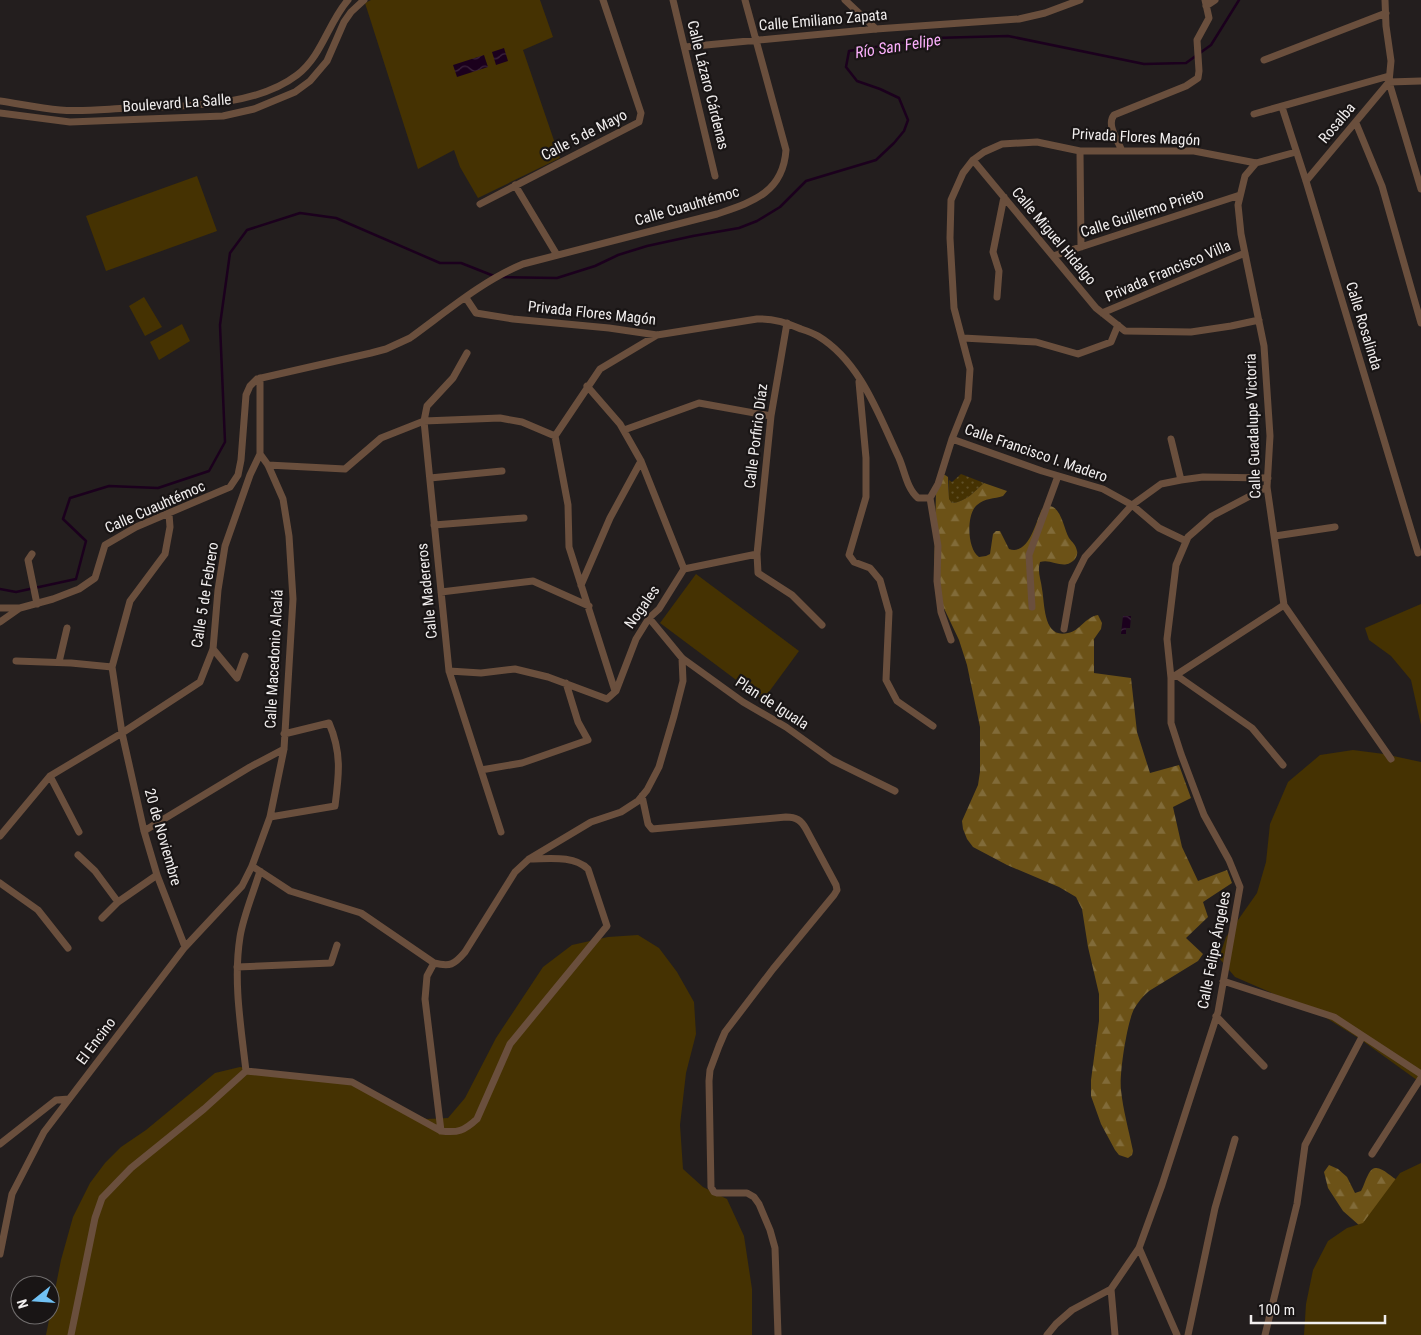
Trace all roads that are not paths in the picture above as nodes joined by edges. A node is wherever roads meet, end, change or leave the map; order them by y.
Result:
1 (348, 0) edge
2 (364, 0) edge
3 (603, 0) edge
4 (673, 0) edge
5 (745, 0) edge
6 (845, 0) edge
7 (1080, 0) edge
8 (1215, 0) edge
9 (1385, 0) edge
10 (1206, 3) edge
11 (1386, 13) junction
12 (876, 29) junction
13 (757, 40) junction
14 (685, 47) junction
15 (1264, 60) dead end
16 (1389, 79) junction
17 (1421, 81) edge
18 (0, 101) edge
19 (1282, 107) junction
20 (0, 113) edge
21 (1254, 114) dead end
22 (1356, 123) junction
23 (1080, 151) junction
24 (1122, 151) junction
25 (1296, 152) junction
26 (973, 160) junction
27 (1256, 163) junction
28 (715, 176) dead end
29 (1306, 181) junction
30 (515, 186) junction
31 (1421, 189) edge
32 (1240, 195) junction
33 (1004, 197) junction
34 (480, 204) dead end
35 (1080, 247) junction
36 (1245, 253) junction
37 (557, 255) junction
38 (1053, 256) junction
39 (997, 297) dead end
40 (466, 298) junction
41 (1102, 313) junction
42 (1258, 320) junction
43 (788, 323) junction
44 (1421, 323) edge
45 (1118, 325) junction
46 (657, 335) junction
47 (963, 338) junction
48 (467, 353) dead end
49 (859, 377) junction
50 (260, 378) junction
51 (587, 386) junction
52 (771, 416) junction
53 (424, 421) junction
54 (624, 430) junction
55 (555, 436) junction
56 (952, 439) junction
57 (1171, 439) dead end
58 (260, 454) junction
59 (641, 461) junction
60 (268, 465) junction
61 (502, 471) dead end
62 (1058, 476) junction
63 (430, 478) junction
64 (1268, 478) junction
65 (1181, 480) junction
66 (1267, 487) junction
67 (930, 498) junction
68 (1132, 505) junction
69 (169, 514) junction
70 (524, 518) dead end
71 (434, 525) junction
72 (1335, 527) dead end
73 (1275, 536) junction
74 (1186, 541) junction
75 (32, 554) dead end
76 (757, 554) junction
77 (1418, 554) dead end
78 (684, 569) junction
79 (581, 585) junction
80 (441, 592) junction
81 (37, 601) junction
82 (1284, 605) junction
83 (588, 606) junction
84 (1032, 607) dead end
85 (0, 608) edge
86 (20, 608) junction
87 (649, 618) junction
88 (0, 622) edge
89 (822, 625) dead end
90 (67, 628) dead end
91 (1064, 629) dead end
92 (951, 640) dead end
93 (213, 649) junction
94 (245, 656) dead end
95 (682, 658) junction
96 (16, 661) dead end
97 (59, 662) junction
98 (112, 667) junction
99 (449, 671) junction
100 (1173, 677) junction
101 (566, 683) junction
102 (616, 691) junction
103 (933, 726) dead end
104 (122, 733) junction
105 (284, 734) junction
106 (284, 749) junction
107 (1391, 759) dead end
108 (1283, 765) dead end
109 (481, 770) junction
110 (50, 776) junction
111 (895, 791) dead end
112 (642, 796) junction
113 (270, 817) junction
114 (144, 831) junction
115 (79, 832) dead end
116 (501, 832) dead end
117 (0, 836) edge
118 (78, 855) dead end
119 (529, 859) junction
120 (252, 866) junction
121 (260, 871) junction
122 (157, 876) junction
123 (0, 882) edge
124 (118, 902) junction
125 (102, 918) dead end
126 (337, 945) dead end
127 (185, 946) junction
128 (68, 948) dead end
129 (434, 963) junction
130 (237, 967) junction
131 (1223, 981) junction
132 (1216, 1016) junction
133 (1362, 1037) junction
134 (1264, 1066) dead end
135 (246, 1071) junction
136 (1421, 1074) edge
137 (1421, 1078) edge
138 (69, 1100) junction
139 (441, 1131) junction
140 (1235, 1139) dead end
141 (0, 1144) edge
142 (1372, 1154) dead end
143 (1139, 1248) junction
144 (0, 1254) edge
145 (1111, 1289) junction
146 (71, 1335) edge
147 (778, 1335) edge
148 (1047, 1335) edge
149 (1115, 1335) edge
150 (1177, 1335) edge
151 (1188, 1335) edge
152 (1265, 1335) edge

1 - 18 street, Boulevard La Salle
2 - 20 street, Boulevard La Salle
3 - 30 street, Calle 5 de Mayo
4 - 14 street, Calle Lázaro Cárdenas
5 - 13 street, Calle Cuauhtémoc
6 - 12 street
7 - 12 street, Calle Emiliano Zapata
8 - 10 street
9 - 11 street
10 - 24 street
11 - 15 street
11 - 16 street
12 - 13 street, Calle Emiliano Zapata
13 - 14 street, Calle Emiliano Zapata
13 - 37 street, Calle Cuauhtémoc
14 - 28 street, Calle Lázaro Cárdenas
16 - 17 street
16 - 19 street
16 - 22 street, Rosalba
16 - 31 street
19 - 21 street
19 - 25 street, Calle Rosalinda
22 - 29 street, Rosalba
22 - 44 street
23 - 24 street, Privada Flores Magón
23 - 26 street, Privada Flores Magón
23 - 35 street
24 - 27 street, Privada Flores Magón
25 - 27 street, Privada Flores Magón
25 - 29 street, Calle Rosalinda
26 - 33 street, Calle Miguel Hidalgo
26 - 47 street, Privada Flores Magón
27 - 32 street, Calle Guadalupe Victoria
29 - 77 street, Calle Rosalinda
30 - 34 street, Calle 5 de Mayo
30 - 37 street
32 - 35 street, Calle Guillermo Prieto
32 - 36 street, Calle Guadalupe Victoria
33 - 38 street, Calle Miguel Hidalgo
33 - 39 street
35 - 38 street, Calle Guillermo Prieto
36 - 41 street, Privada Francisco Villa
36 - 42 street, Calle Guadalupe Victoria
37 - 40 street, Calle Cuauhtémoc
38 - 41 street, Calle Miguel Hidalgo
40 - 46 street, Privada Flores Magón
40 - 50 street, Calle Cuauhtémoc
41 - 45 street, Calle Miguel Hidalgo
42 - 45 street, Calle Miguel Hidalgo
42 - 64 street, Calle Guadalupe Victoria
43 - 46 street, Privada Flores Magón
43 - 49 street, Privada Flores Magón
43 - 52 street, Calle Porfirio Díaz
45 - 47 street
46 - 51 street
47 - 56 street, Privada Flores Magón
48 - 53 street, Calle Madereros
49 - 67 street, Privada Flores Magón
49 - 103 street
50 - 58 street
50 - 69 street, Calle Cuauhtémoc
51 - 54 street
51 - 55 street
52 - 54 street
52 - 76 street, Calle Porfirio Díaz
53 - 55 street
53 - 60 street
53 - 63 street, Calle Madereros
54 - 59 street
55 - 79 street
56 - 62 street, Calle Francisco I. Madero
56 - 67 street, Privada Flores Magón
57 - 65 street
58 - 60 street, Calle Macedonio Alcalá
58 - 93 street, Calle 5 de Febrero
59 - 78 street
59 - 79 street
60 - 105 street, Calle Macedonio Alcalá
61 - 63 street
62 - 68 street, Calle Francisco I. Madero
62 - 84 street
63 - 71 street, Calle Madereros
64 - 65 street
64 - 66 street, Calle Guadalupe Victoria
65 - 68 street
66 - 73 street, Calle Guadalupe Victoria
66 - 74 street, Calle Felipe Ángeles
67 - 92 street
68 - 74 street, Calle Francisco I. Madero
68 - 91 street
69 - 81 street, Calle Cuauhtémoc
69 - 98 street
70 - 71 street
71 - 80 street, Calle Madereros
72 - 73 street
73 - 82 street, Calle Guadalupe Victoria
74 - 100 street, Calle Felipe Ángeles
75 - 81 street
76 - 78 street
76 - 89 street
78 - 87 street, Nogales
79 - 83 street
80 - 83 street
80 - 99 street, Calle Madereros
81 - 86 street, Calle Cuauhtémoc
82 - 100 street
82 - 107 street
83 - 102 street
85 - 86 street, Calle Cuauhtémoc
86 - 88 street
87 - 95 street, Plan de Iguala
87 - 102 street, Nogales
90 - 97 street
93 - 94 street
93 - 104 street, Calle 5 de Febrero
95 - 111 street, Plan de Iguala
95 - 112 street
96 - 97 street
97 - 98 street
98 - 104 street, 20 de Noviembre
99 - 101 street
99 - 109 street, Calle Madereros
100 - 108 street
100 - 131 street, Calle Felipe Ángeles
101 - 102 street
101 - 109 street
104 - 110 street, Calle 5 de Febrero
104 - 114 street, 20 de Noviembre
105 - 106 street, Calle Macedonio Alcalá
105 - 113 street
106 - 113 street, Calle Macedonio Alcalá
106 - 114 street
109 - 116 street, Calle Madereros
110 - 115 street
110 - 117 street, Calle 5 de Febrero
112 - 119 street
112 - 147 street
113 - 120 street, Calle Macedonio Alcalá
114 - 122 street, 20 de Noviembre
118 - 124 street
119 - 129 street
119 - 139 street
120 - 121 street
120 - 127 street, El Encino
121 - 129 street
121 - 130 street
122 - 124 street
122 - 127 street, 20 de Noviembre
123 - 128 street
124 - 125 street
126 - 130 street
127 - 138 street, El Encino
129 - 139 street
130 - 135 street
131 - 132 street, Calle Felipe Ángeles
131 - 133 street
132 - 134 street
132 - 143 street, Calle Felipe Ángeles
133 - 136 street
133 - 152 street
135 - 139 street
135 - 146 street
137 - 142 street
138 - 141 street
138 - 144 street, El Encino
140 - 151 street
143 - 145 street, Calle Felipe Ángeles
143 - 150 street
145 - 148 street, Calle Felipe Ángeles
145 - 149 street

